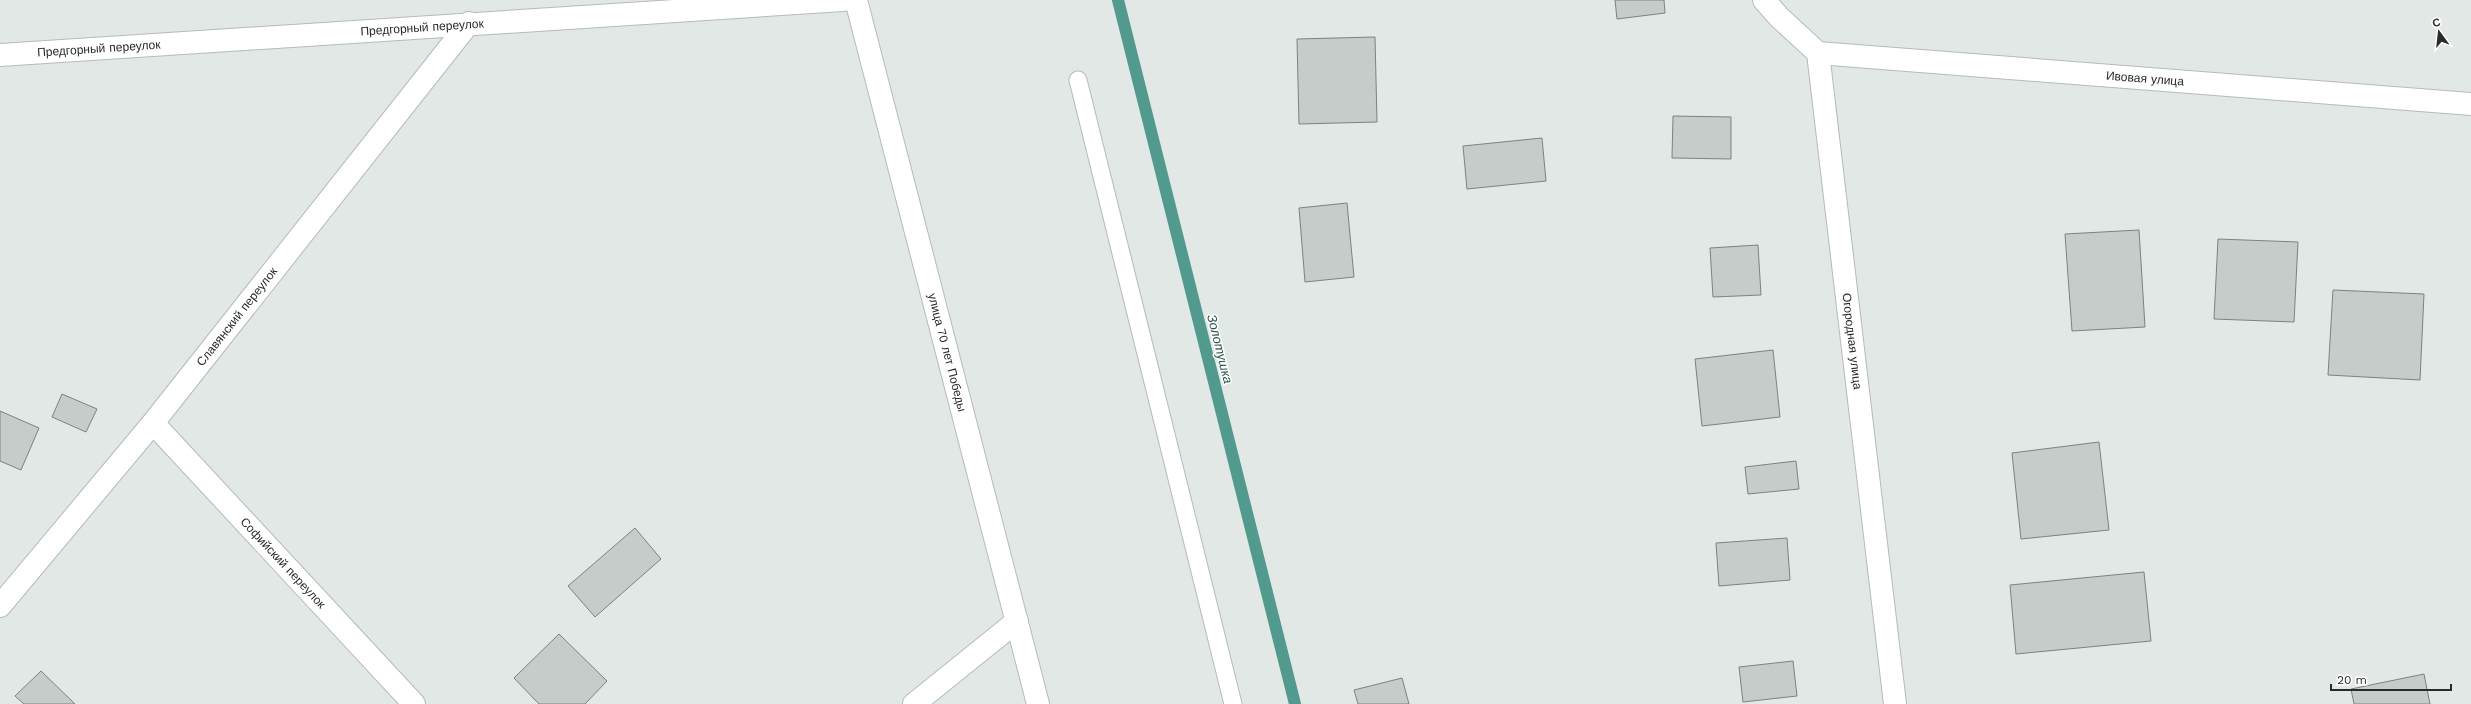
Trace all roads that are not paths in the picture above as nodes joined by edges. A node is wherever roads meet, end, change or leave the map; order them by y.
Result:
1 (843, 0) edge
2 (856, 0) edge
3 (1764, 0) edge
4 (469, 23) junction
5 (1818, 53) junction
6 (0, 55) edge
7 (1078, 80) dead end
8 (2471, 104) edge
9 (153, 423) junction
10 (0, 606) edge
11 (1017, 621) junction
12 (414, 704) edge
13 (914, 704) edge
14 (1038, 704) edge
15 (1233, 704) edge
16 (1896, 704) edge

1 - 4 street, Предгорный переулок
2 - 11 street, улица 70 лет Победы
3 - 5 street
4 - 6 street, Предгорный переулок
4 - 9 street, Славянский переулок
5 - 8 street, Ивовая улица
5 - 16 street, Огородная улица
7 - 15 lane
9 - 10 street, Славянский переулок
9 - 12 street, Софийский переулок
11 - 13 street
11 - 14 street, улица 70 лет Победы

